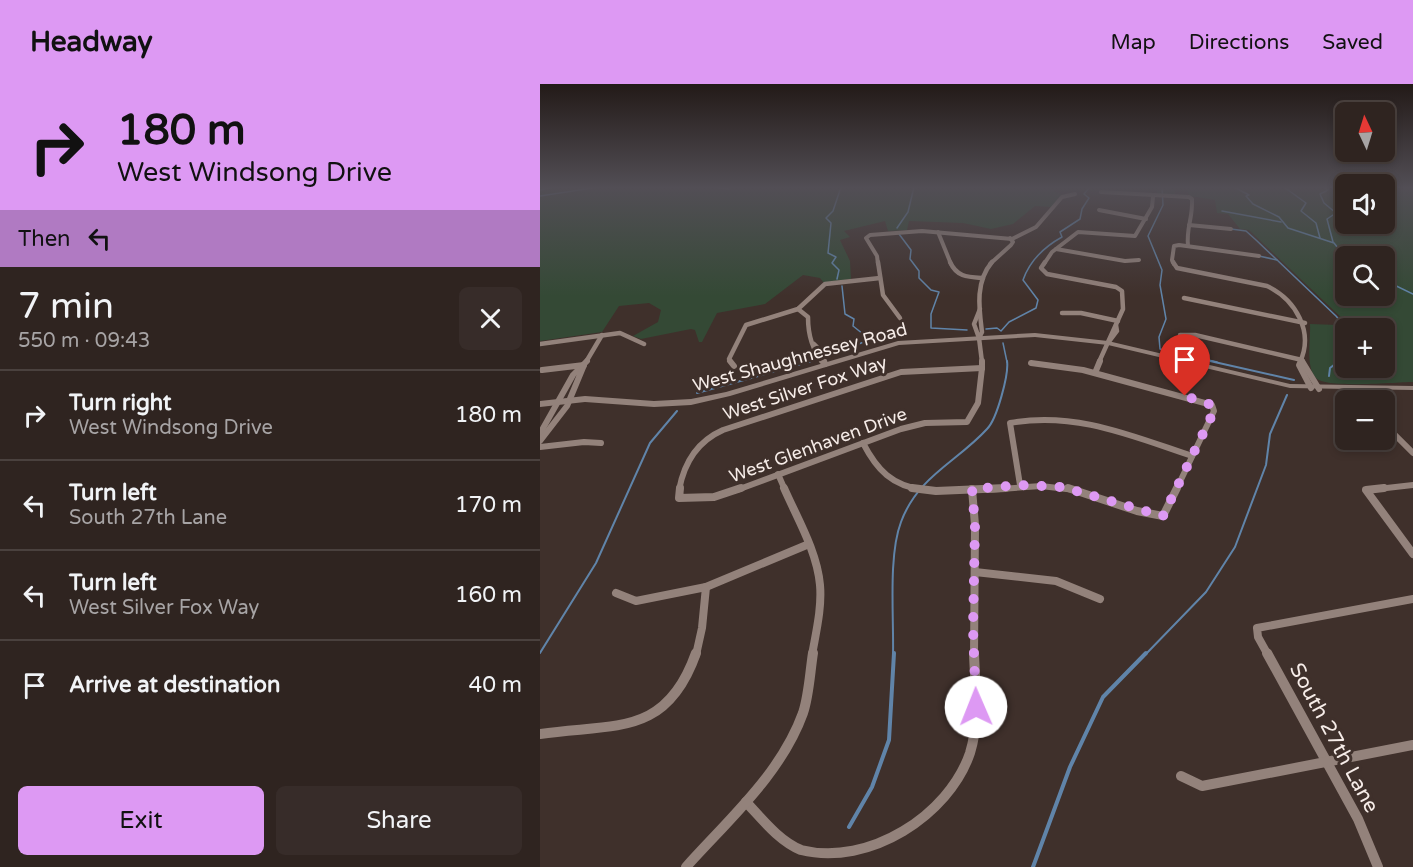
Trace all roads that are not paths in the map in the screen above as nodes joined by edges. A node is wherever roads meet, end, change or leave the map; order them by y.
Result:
1 (1040, 224) edge
2 (1142, 224) edge
3 (1188, 225) joint
4 (1232, 229) dead end
5 (938, 232) junction
6 (1010, 238) junction
7 (1188, 246) junction
8 (1056, 249) junction
9 (1259, 256) dead end
10 (1139, 260) dead end
11 (880, 278) junction
12 (983, 278) junction
13 (1184, 298) dead end
14 (798, 309) junction
15 (980, 309) junction
16 (1062, 312) dead end
17 (900, 318) dead end
18 (974, 323) junction
19 (1117, 323) junction
20 (1305, 323) junction
21 (981, 324) junction
22 (602, 335) junction
23 (1180, 335) dead end
24 (979, 338) junction
25 (1108, 343) junction
26 (540, 344) edge
27 (644, 344) dead end
28 (1302, 360) junction
29 (1031, 363) dead end
30 (825, 364) junction
31 (584, 365) junction
32 (734, 366) dead end
33 (983, 368) junction
34 (542, 369) dead end
35 (1095, 373) junction
36 (579, 382) junction
37 (569, 383) junction
38 (1413, 388) edge
39 (1315, 389) junction
40 (1351, 389) joint
41 (568, 401) junction
42 (558, 402) junction
43 (540, 404) edge
44 (558, 418) junction
45 (548, 420) junction
46 (1395, 435) edge
47 (540, 441) edge
48 (863, 442) junction
49 (601, 443) dead end
50 (540, 447) edge
51 (1413, 453) edge
52 (1192, 456) junction
53 (778, 474) junction
54 (1020, 485) junction
55 (1413, 485) edge
56 (972, 489) junction
57 (679, 498) joint
58 (808, 544) junction
59 (1413, 554) edge
60 (975, 572) junction
61 (706, 587) junction
62 (616, 593) dead end
63 (1100, 598) dead end
64 (1413, 599) edge
65 (540, 734) edge
66 (1413, 745) edge
67 (1329, 762) junction
68 (1181, 776) dead end
69 (746, 801) junction
70 (686, 867) edge
71 (1378, 867) edge

1 - 6 street
2 - 8 street
3 - 4 street
3 - 7 street
5 - 6 street
5 - 11 street
5 - 12 street
6 - 12 street
7 - 9 street
7 - 20 street
8 - 10 street
8 - 19 street
11 - 14 street
11 - 17 street
12 - 15 street
13 - 20 street
14 - 30 street
14 - 32 street
15 - 18 street
15 - 21 street
16 - 19 street
18 - 21 street
18 - 24 street
19 - 25 street
20 - 28 street
21 - 24 street
22 - 26 street
22 - 27 street
22 - 31 street
23 - 28 street
24 - 25 street, West Shaughnessey Road
24 - 30 street, West Shaughnessey Road
24 - 33 street
25 - 35 street
25 - 39 street, West Shaughnessey Road
28 - 39 street
29 - 35 street
30 - 41 street, West Shaughnessey Road
31 - 34 street
31 - 36 street
31 - 37 street
33 - 48 street, West Glenhaven Drive
33 - 57 street, West Silver Fox Way
35 - 52 street
36 - 37 street
36 - 41 street
37 - 42 street
38 - 40 street, West Shaughnessey Road
39 - 40 street, West Shaughnessey Road
41 - 42 street, West Shaughnessey Road
41 - 44 street
42 - 43 street, West Shaughnessey Road
42 - 45 street
44 - 45 street
44 - 47 street
45 - 47 street
46 - 51 street
48 - 53 street, West Glenhaven Drive
48 - 56 street
49 - 50 street
52 - 54 street
52 - 54 street
53 - 57 street, West Glenhaven Drive
53 - 58 street
54 - 56 street
55 - 59 street
56 - 60 street
58 - 61 street
58 - 69 street
60 - 63 street
60 - 69 street
61 - 62 street
61 - 65 street
64 - 67 street, South 27th Lane
66 - 67 street
67 - 68 street
67 - 71 street, South 27th Lane
69 - 70 street

